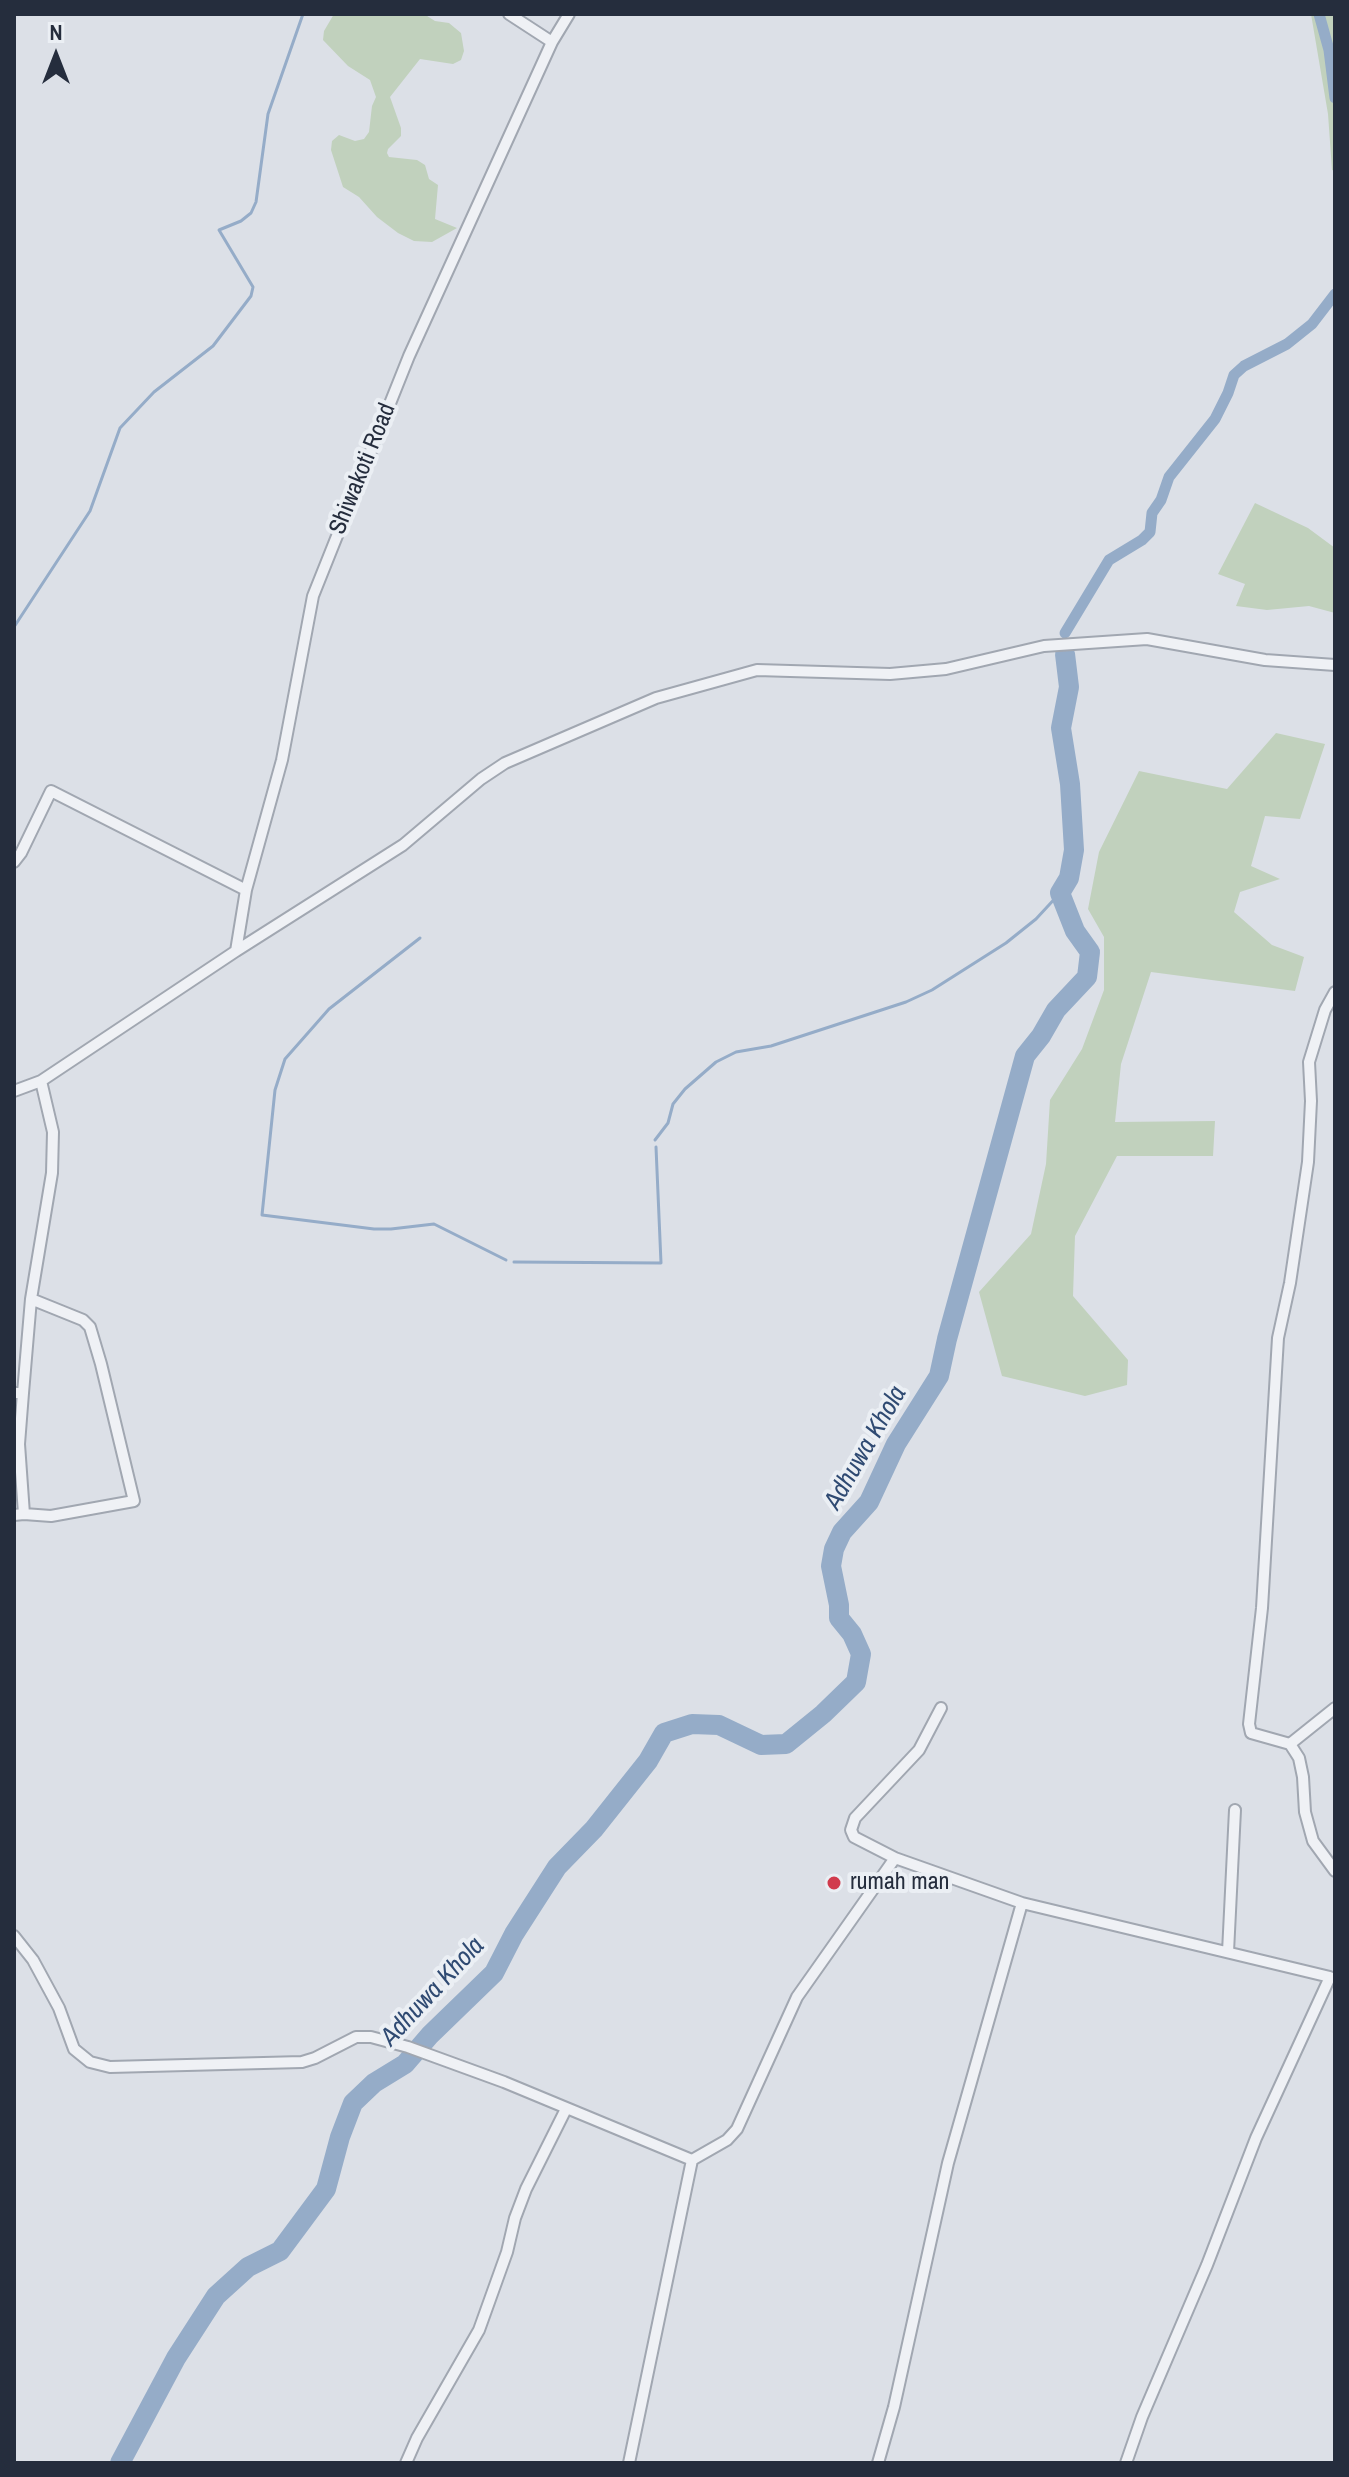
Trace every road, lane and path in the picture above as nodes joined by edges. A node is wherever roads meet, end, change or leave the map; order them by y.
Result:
1 (509, 14) edge
2 (569, 14) edge
3 (552, 42) junction
4 (1335, 665) edge
5 (14, 862) edge
6 (246, 890) junction
7 (236, 951) junction
8 (1335, 992) edge
9 (41, 1081) junction
10 (14, 1091) edge
11 (31, 1299) junction
12 (19, 1393) edge
13 (19, 1515) edge
14 (941, 1708) dead end
15 (1335, 1708) edge
16 (1290, 1744) junction
17 (1235, 1810) dead end
18 (895, 1858) junction
19 (1335, 1871) edge
20 (1022, 1903) junction
21 (14, 1936) edge
22 (1228, 1952) junction
23 (1333, 1974) edge
24 (566, 2109) junction
25 (692, 2160) junction
26 (406, 2463) edge
27 (629, 2463) edge
28 (878, 2463) edge
29 (1126, 2463) edge

1 - 3 street
2 - 3 street, Shiwakoti Road
3 - 6 street, Shiwakoti Road
4 - 7 street
5 - 6 street
6 - 7 street, Shiwakoti Road
7 - 9 street
8 - 16 street
9 - 10 street
9 - 11 street
11 - 12 street
11 - 13 street
12 - 13 street
14 - 18 street
15 - 16 street
16 - 19 street
17 - 22 street
18 - 20 street
18 - 25 street
20 - 22 street
20 - 28 street
21 - 24 street
22 - 23 street
23 - 29 street
24 - 25 street
24 - 26 street
25 - 27 street

